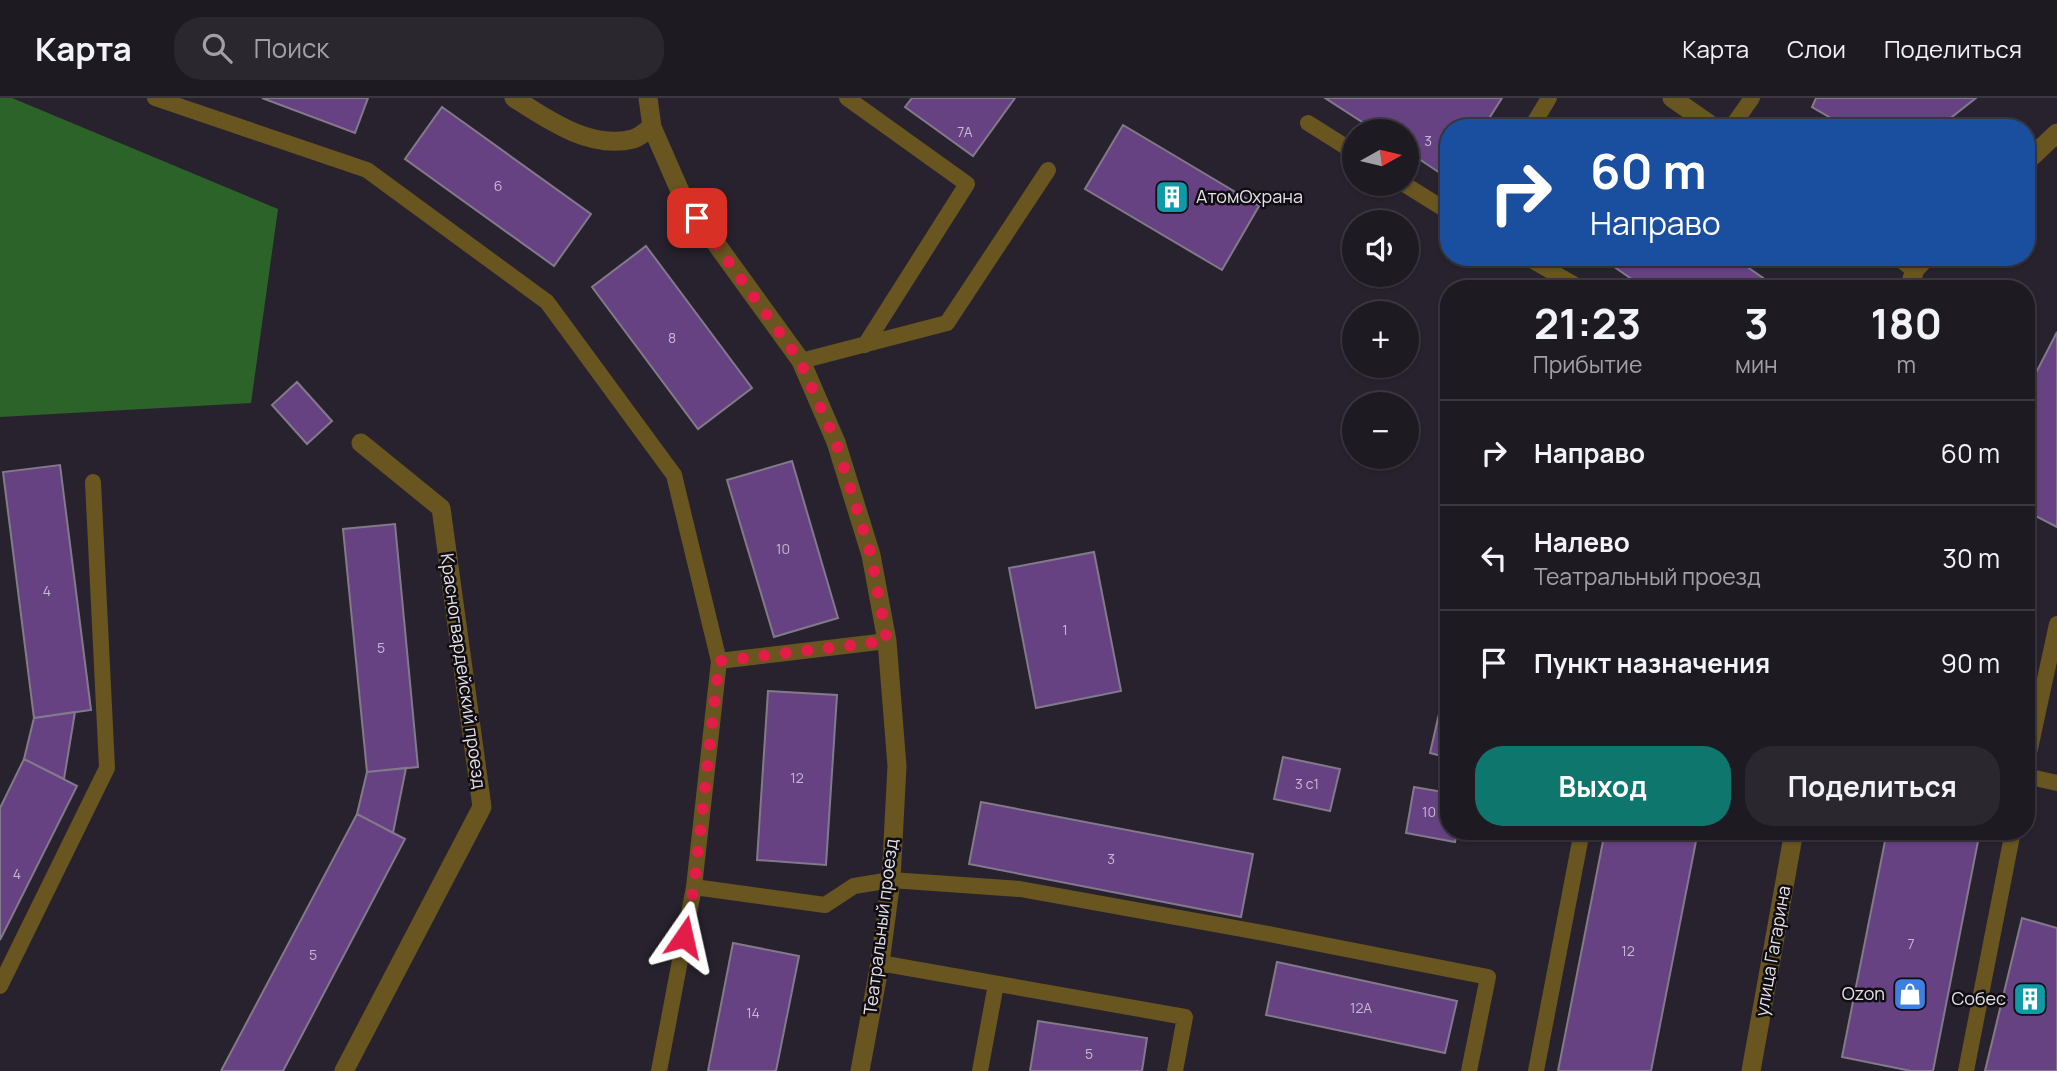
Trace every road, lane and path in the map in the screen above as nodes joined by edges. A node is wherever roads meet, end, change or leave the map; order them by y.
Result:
1 (514, 98) edge
2 (648, 98) edge
3 (847, 98) edge
4 (1549, 98) edge
5 (1672, 98) edge
6 (1752, 98) edge
7 (159, 99) edge
8 (1536, 119) edge
9 (1702, 119) edge
10 (1737, 119) edge
11 (1308, 123) dead end
12 (652, 127) junction
13 (2057, 133) edge
14 (1342, 144) edge
15 (2035, 154) edge
16 (1048, 170) dead end
17 (1419, 193) edge
18 (1440, 206) edge
19 (1542, 266) edge
20 (1566, 280) edge
21 (865, 345) junction
22 (800, 361) junction
23 (361, 443) dead end
24 (93, 482) dead end
25 (2057, 624) edge
26 (887, 641) junction
27 (719, 661) junction
28 (2035, 725) edge
29 (2035, 778) edge
30 (2057, 783) edge
31 (1580, 840) edge
32 (1792, 840) edge
33 (2011, 840) edge
34 (891, 880) junction
35 (694, 887) junction
36 (880, 963) junction
37 (996, 984) junction
38 (0, 986) edge
39 (344, 1071) edge
40 (659, 1071) edge
41 (860, 1071) edge
42 (980, 1071) edge
43 (1175, 1071) edge
44 (1469, 1071) edge
45 (1536, 1071) edge
46 (1751, 1071) edge
47 (1965, 1071) edge

1 - 12 street
2 - 12 street, Театральный проезд
3 - 21 lane
4 - 8 lane
5 - 9 street
6 - 10 lane
7 - 27 lane
11 - 14 lane
12 - 22 street, Театральный проезд
13 - 15 street
16 - 21 lane
17 - 18 lane
19 - 20 lane
21 - 22 lane
22 - 26 street, Театральный проезд
23 - 39 street, Красногвардейский проезд
24 - 38 lane
25 - 28 lane
26 - 27 lane
26 - 34 street, Театральный проезд
27 - 35 lane
29 - 30 lane
31 - 45 lane
32 - 46 street, улица Гагарина
33 - 47 lane
34 - 35 lane
34 - 36 street, Театральный проезд
34 - 44 lane
35 - 40 lane
36 - 37 lane
36 - 41 street, Театральный проезд
37 - 42 lane
37 - 43 lane

